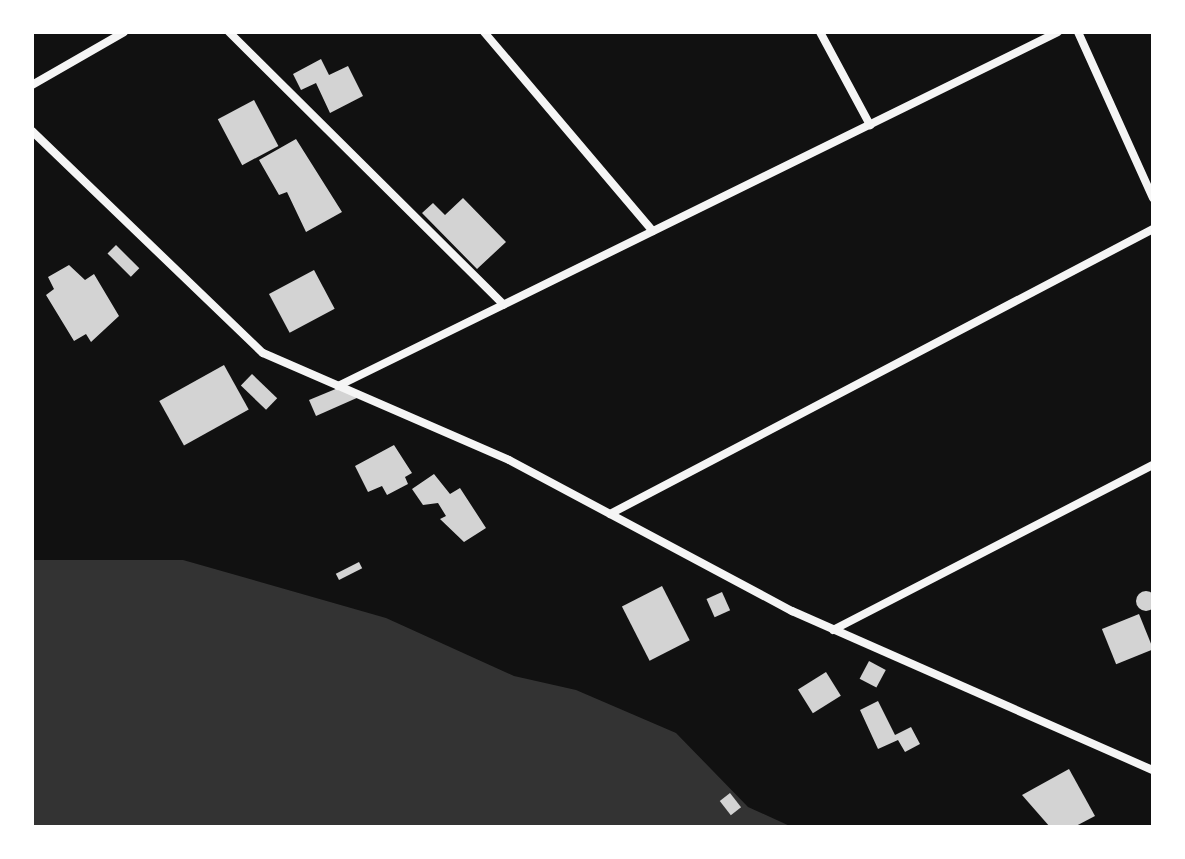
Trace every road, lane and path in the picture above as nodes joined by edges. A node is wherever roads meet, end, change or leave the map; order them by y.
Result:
1 (124, 32) edge
2 (229, 32) edge
3 (484, 32) edge
4 (820, 32) edge
5 (1058, 32) edge
6 (1078, 32) edge
7 (32, 85) edge
8 (870, 125) junction
9 (32, 131) edge
10 (1153, 198) edge
11 (1153, 229) edge
12 (653, 231) junction
13 (504, 305) junction
14 (338, 386) junction
15 (1153, 465) edge
16 (610, 514) junction
17 (833, 630) junction
18 (1153, 770) edge

1 - 7 street
2 - 13 street
3 - 12 street
4 - 8 street
5 - 8 street
6 - 10 street
8 - 12 street
9 - 14 street
11 - 16 street
12 - 13 street
13 - 14 street
14 - 16 street
15 - 17 street
16 - 17 street
17 - 18 street

